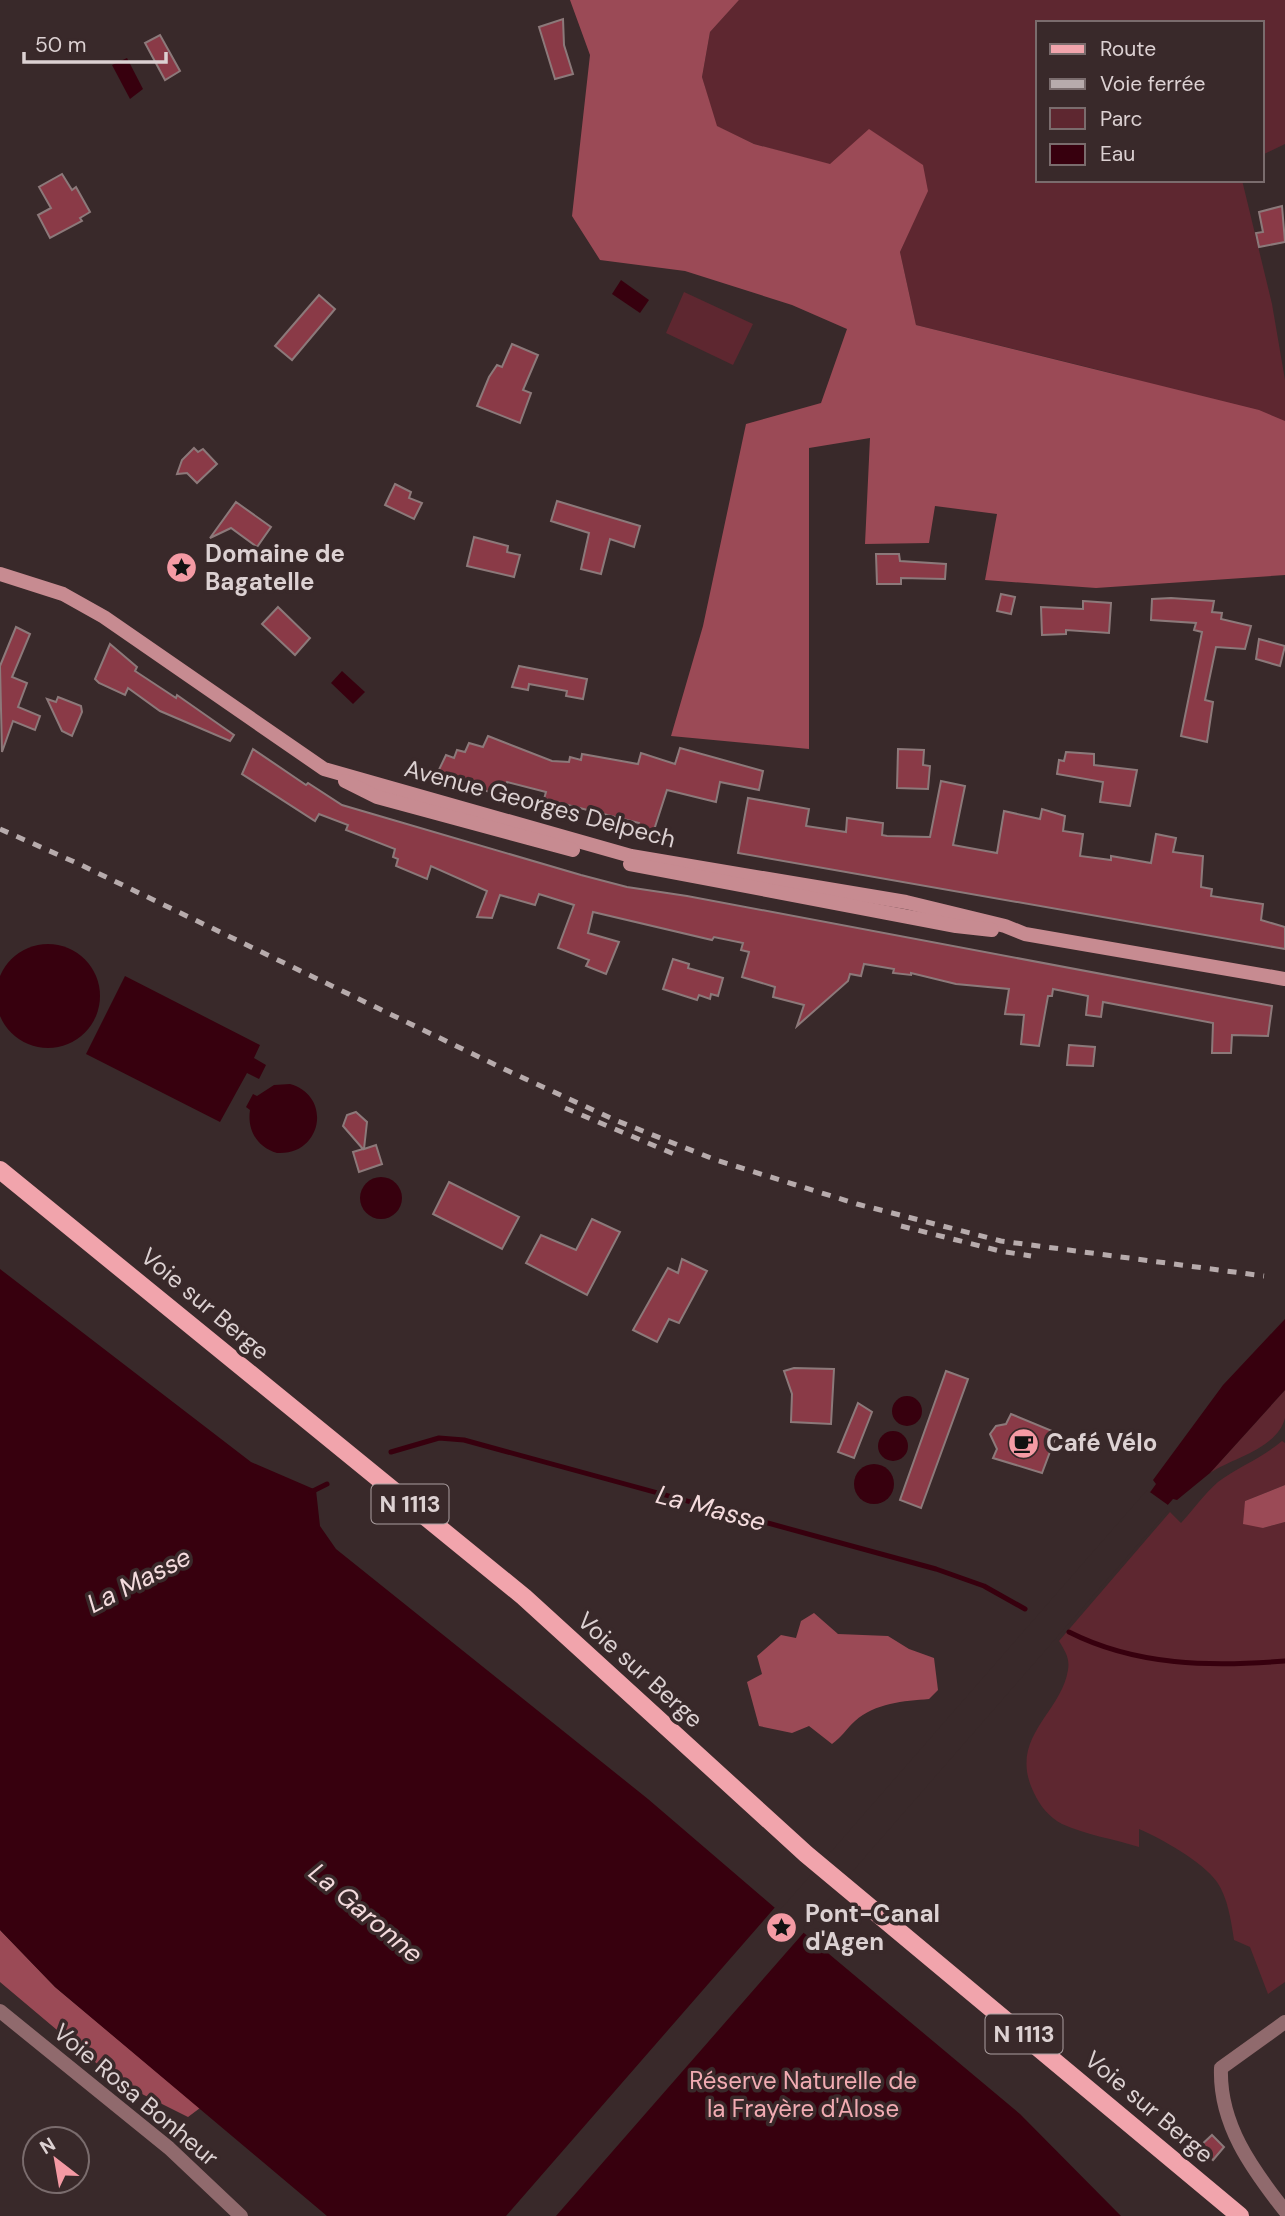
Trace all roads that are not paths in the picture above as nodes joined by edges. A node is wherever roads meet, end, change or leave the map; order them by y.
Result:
1 (0, 574) edge
2 (1285, 979) edge
3 (0, 1170) edge
4 (0, 2011) edge
5 (1285, 2022) edge
6 (1285, 2211) edge
7 (241, 2216) edge
8 (1240, 2216) edge

1 - 2 main road, Avenue Georges Delpech
3 - 8 main road, Voie sur Berge / N 1113
4 - 7 street, Voie Rosa Bonheur
5 - 6 street

